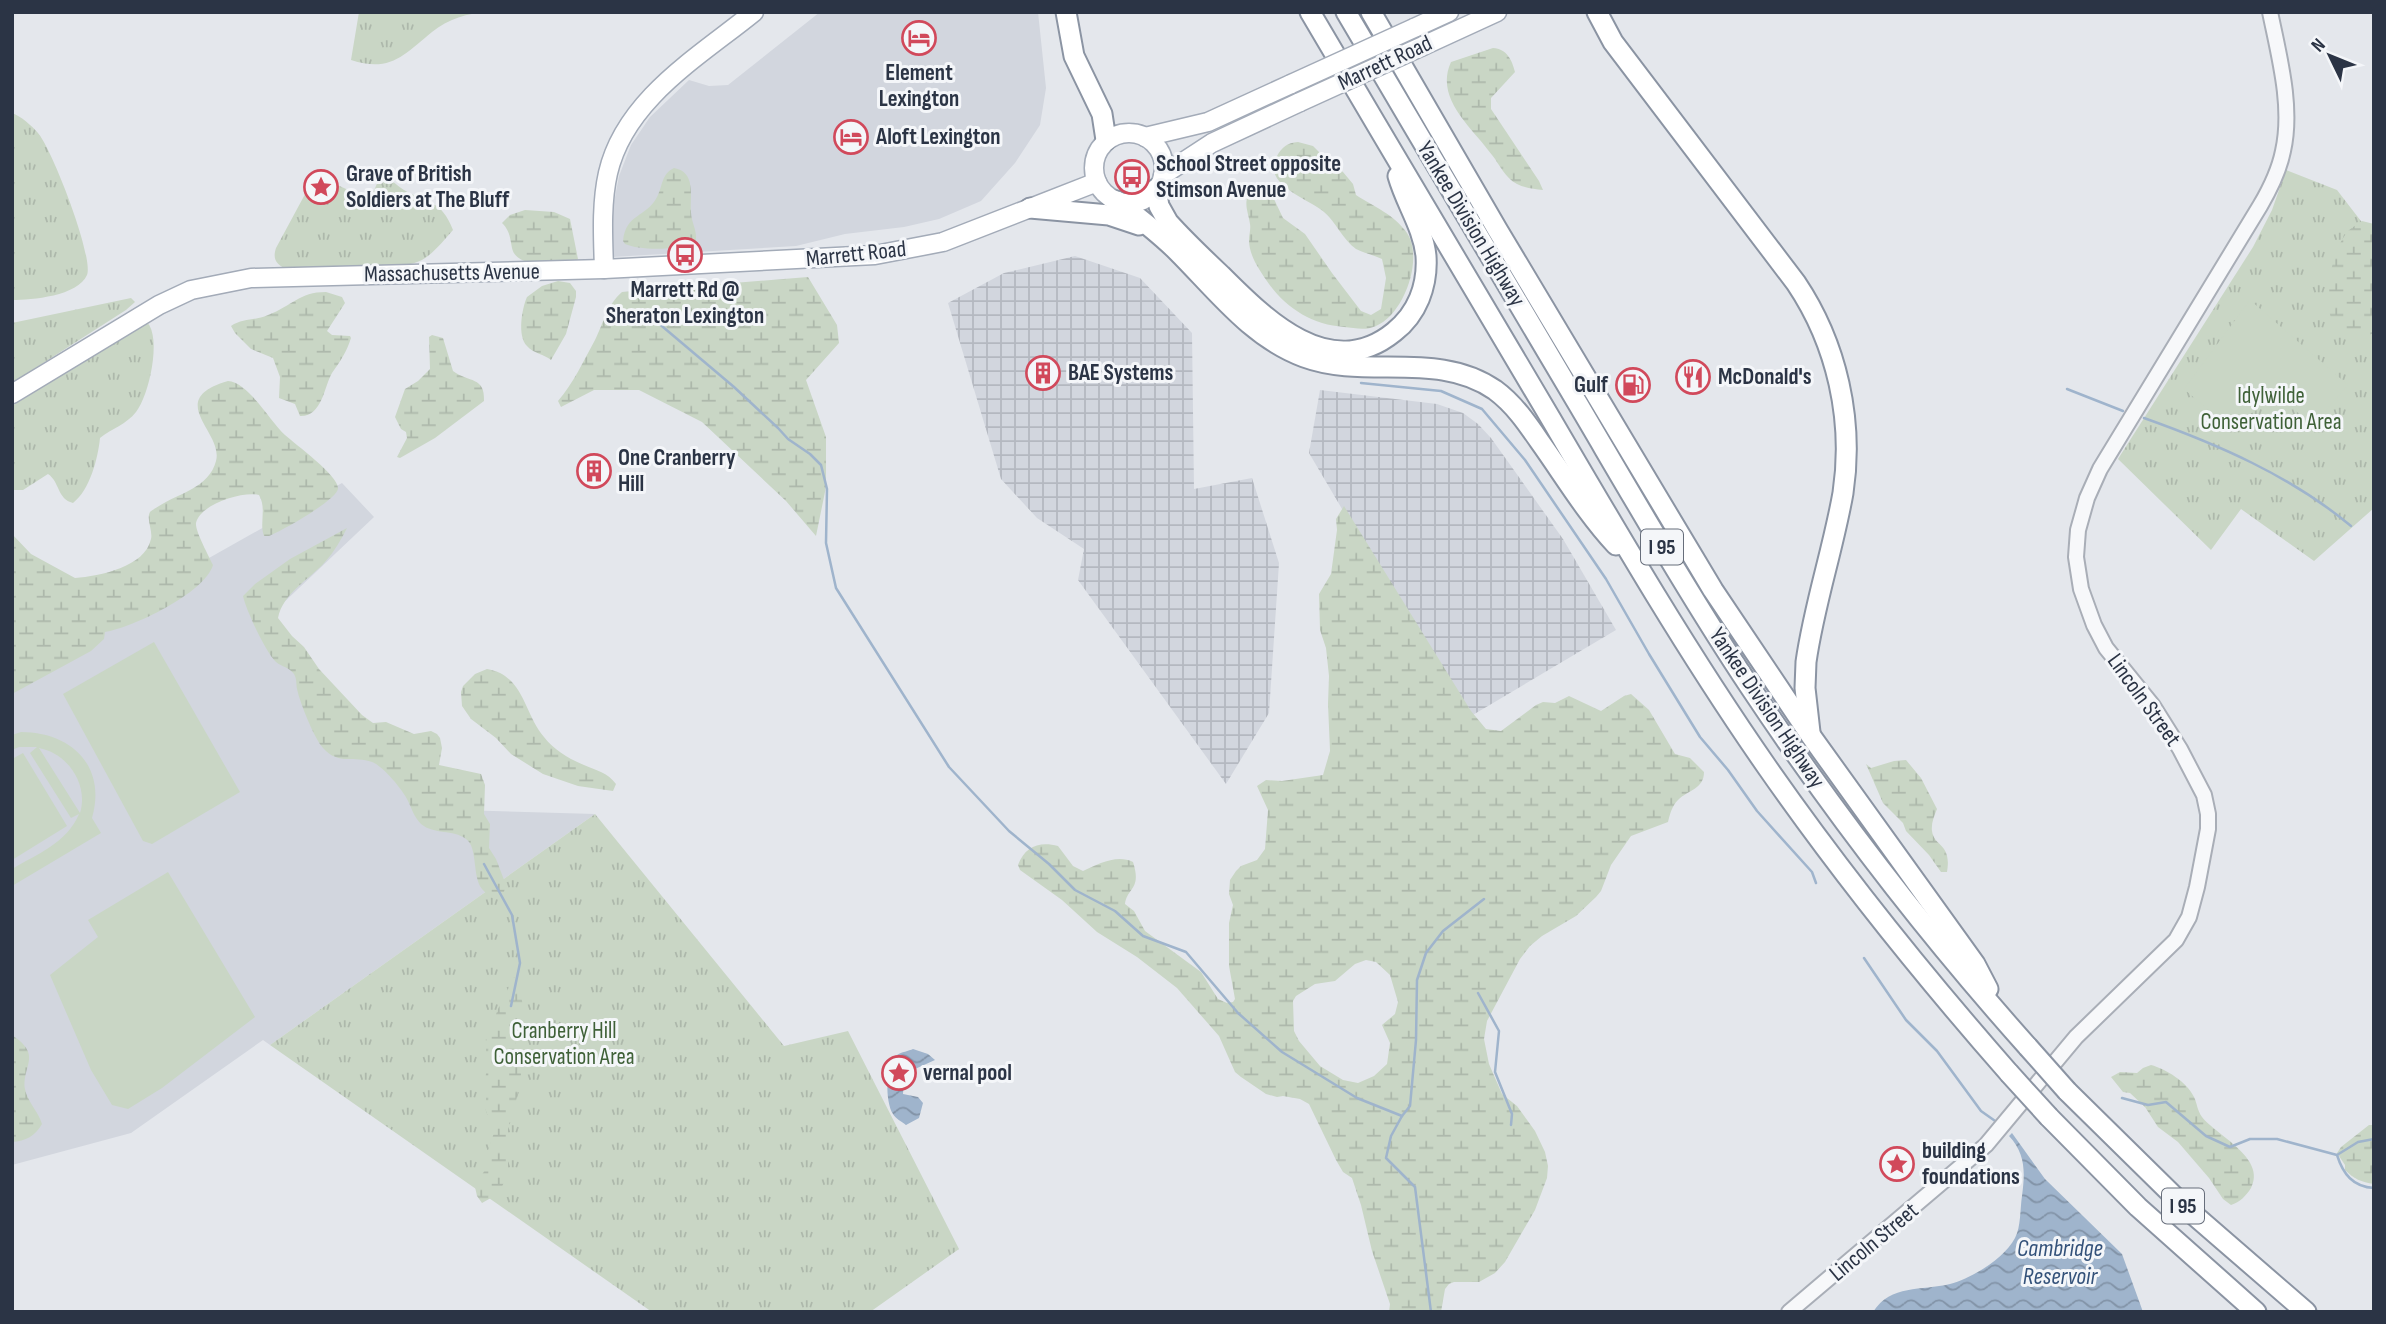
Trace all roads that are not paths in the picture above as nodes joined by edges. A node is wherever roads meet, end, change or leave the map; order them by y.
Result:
1 (754, 12) edge
2 (1066, 12) edge
3 (1310, 12) edge
4 (1346, 12) edge
5 (1371, 12) edge
6 (1449, 12) edge
7 (1497, 12) edge
8 (1597, 12) edge
9 (2270, 12) edge
10 (1145, 136) junction
11 (1107, 141) junction
12 (1390, 148) junction
13 (1097, 182) junction
14 (1160, 182) junction
15 (1117, 201) junction
16 (1030, 208) junction
17 (1163, 238) junction
18 (604, 269) junction
19 (12, 394) edge
20 (1639, 567) junction
21 (1811, 736) junction
22 (2005, 1021) junction
23 (1789, 1312) edge
24 (2256, 1312) edge
25 (2306, 1312) edge

1 - 18 main road
2 - 11 highway
3 - 12 highway, Yankee Division Highway / I 95
4 - 22 highway, Yankee Division Highway / I 95
5 - 21 highway
6 - 10 main road, Marrett Road, bridge
7 - 14 main road, Marrett Road, bridge
8 - 21 highway
9 - 23 street, Lincoln Street
10 - 11 main road
10 - 14 main road
11 - 13 main road
12 - 14 highway
12 - 20 highway, Yankee Division Highway / I 95
13 - 15 main road
13 - 16 main road, Marrett Road
14 - 15 main road
15 - 17 highway
16 - 17 highway
16 - 18 main road, Marrett Road
17 - 20 highway
18 - 19 main road, Massachusetts Avenue
20 - 24 highway, Yankee Division Highway / I 95, bridge
21 - 22 highway
22 - 25 highway, Yankee Division Highway / I 95, bridge

